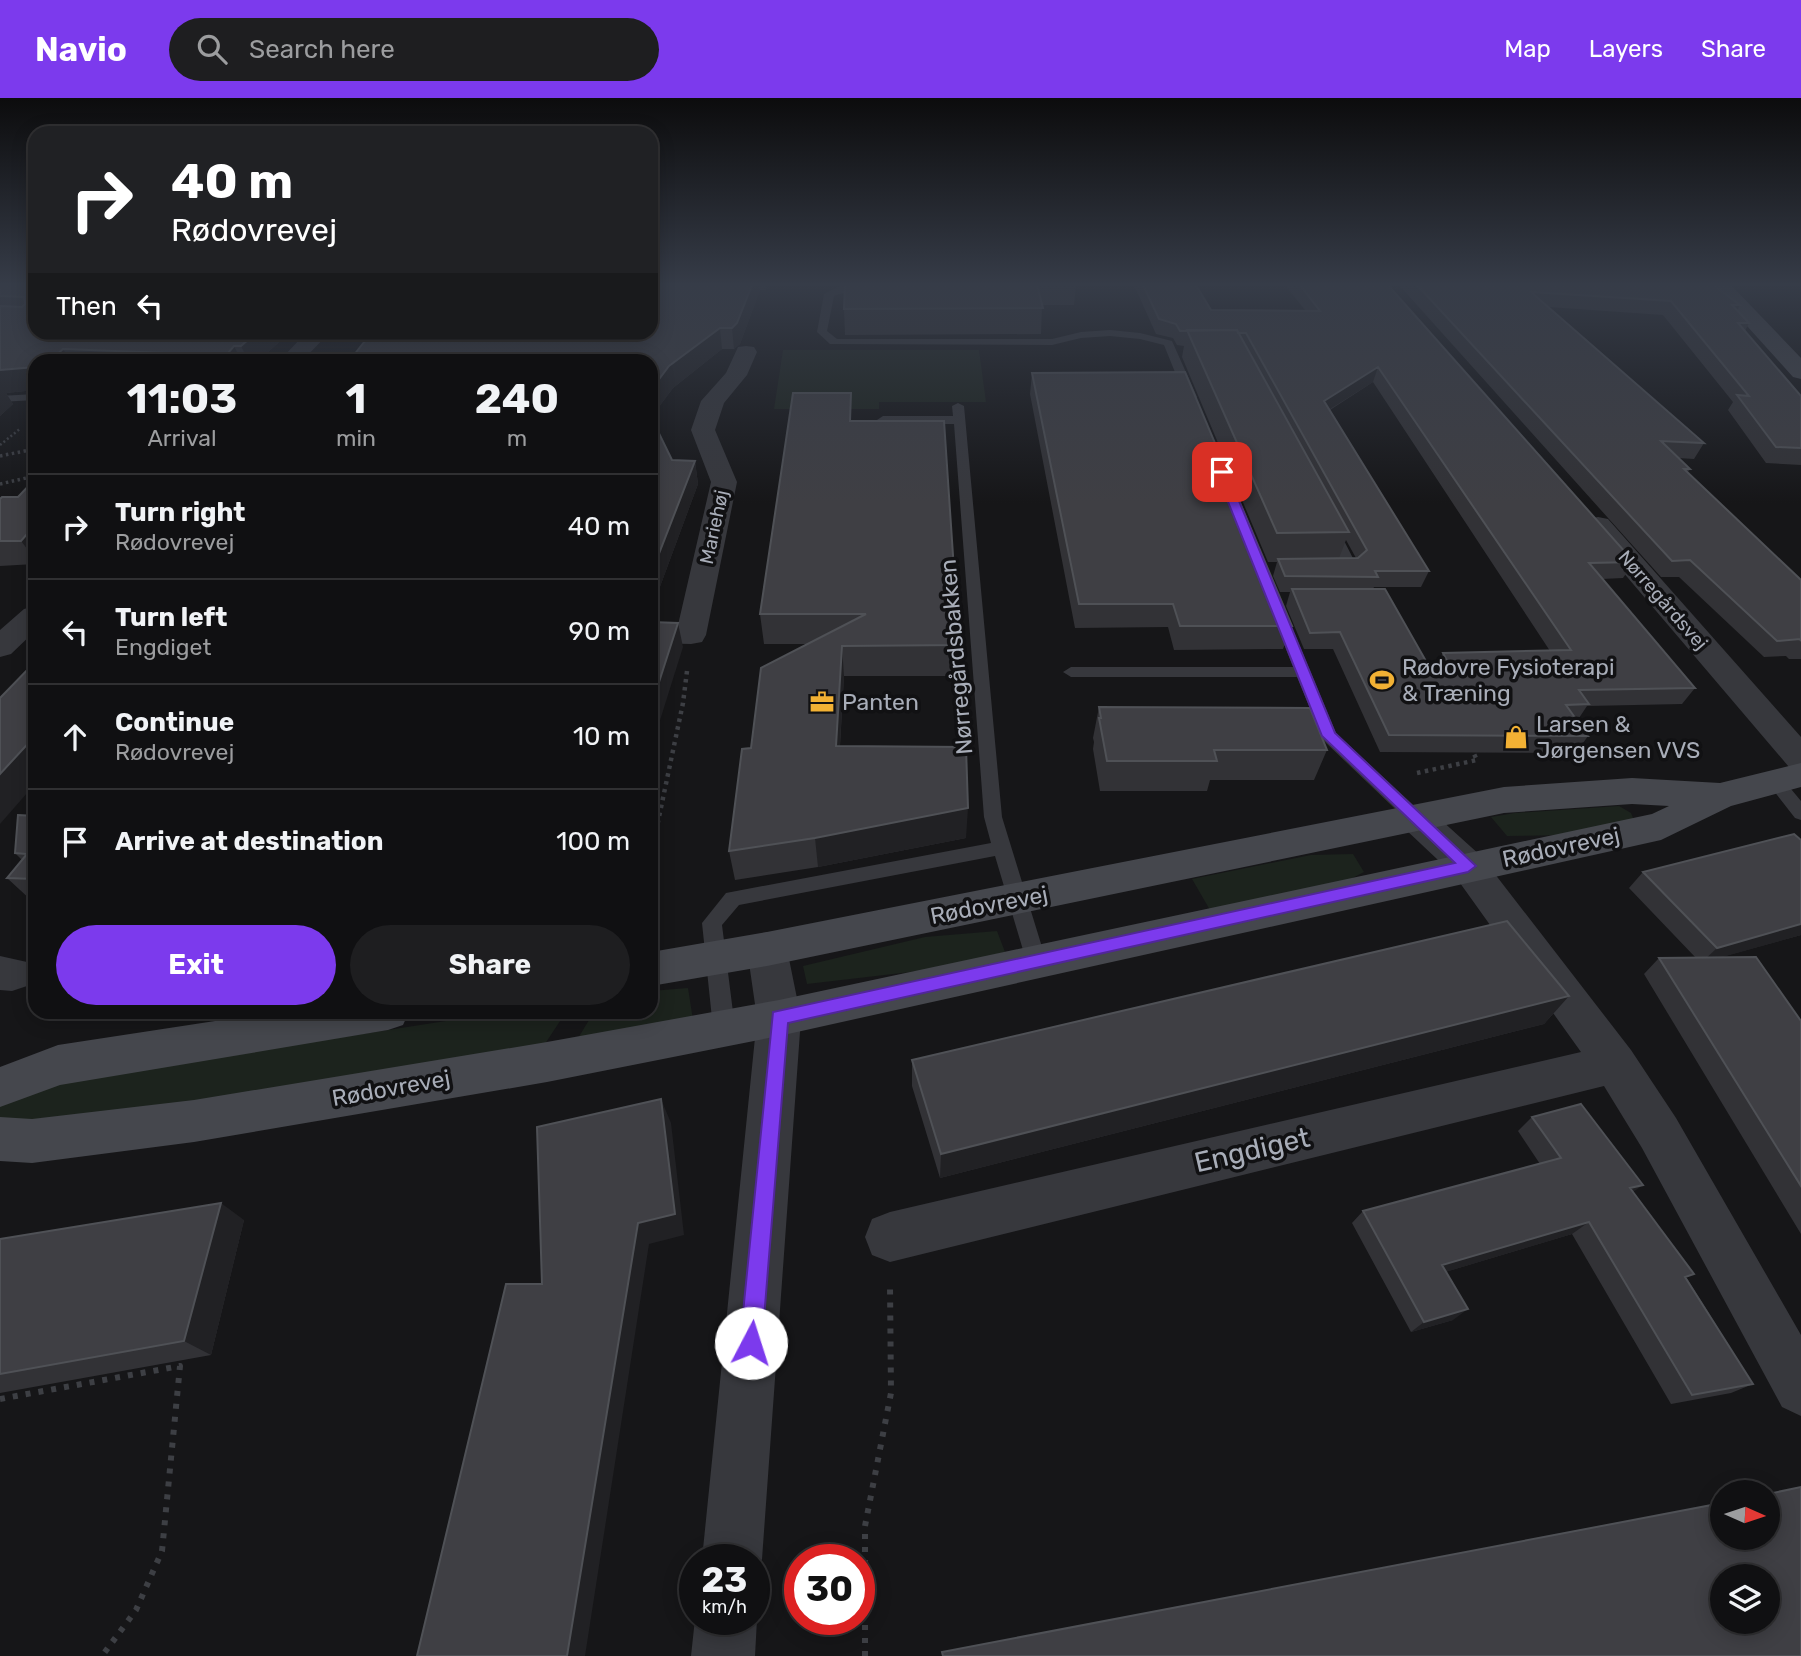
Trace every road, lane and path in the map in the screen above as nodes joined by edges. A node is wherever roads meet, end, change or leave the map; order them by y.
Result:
1 (744, 358) edge
2 (1178, 358) edge
3 (1789, 358) edge
4 (1801, 372) edge
5 (28, 397) edge
6 (0, 399) edge
7 (1198, 415) edge
8 (883, 420) edge
9 (28, 450) edge
10 (0, 456) edge
11 (28, 478) edge
12 (0, 484) edge
13 (1577, 502) edge
14 (1326, 519) edge
15 (1325, 568) edge
16 (1280, 599) edge
17 (28, 621) edge
18 (658, 634) edge
19 (691, 635) junction
20 (0, 647) edge
21 (1071, 672) dead end
22 (1303, 672) junction
23 (1466, 740) edge
24 (1792, 772) edge
25 (1378, 782) junction
26 (1720, 796) junction
27 (1801, 813) edge
28 (1417, 819) junction
29 (658, 822) edge
30 (1002, 848) junction
31 (1468, 866) junction
32 (1017, 900) junction
33 (767, 949) junction
34 (715, 958) junction
35 (1036, 960) junction
36 (658, 968) edge
37 (779, 1018) junction
38 (344, 1019) edge
39 (724, 1027) junction
40 (1615, 1064) junction
41 (0, 1087) edge
42 (0, 1139) edge
43 (890, 1237) joint
44 (1801, 1388) edge
45 (0, 1399) edge
46 (733, 1544) edge
47 (725, 1635) edge
48 (102, 1656) edge
49 (723, 1656) edge
50 (865, 1656) edge

1 - 19 street, Mariehøj
2 - 7 lane
3 - 4 street
5 - 6 lane
8 - 30 lane, Nørregårdsbakken
9 - 10 path
11 - 12 path
13 - 24 street, Nørregårdsvej
14 - 15 lane
16 - 22 lane
17 - 20 street
18 - 19 street
19 - 29 path
21 - 22 lane
22 - 25 lane
23 - 25 path
24 - 26 street, Rødovrevej
24 - 27 lane
25 - 28 lane
26 - 28 street, Rødovrevej
26 - 31 street, Rødovrevej
28 - 31 street
28 - 32 street, Rødovrevej
30 - 32 lane, Nørregårdsbakken
30 - 34 lane
31 - 35 street, Rødovrevej
31 - 40 street
32 - 33 street, Rødovrevej
32 - 35 lane, Nørregårdsbakken
33 - 34 street, Rødovrevej
33 - 37 street
34 - 36 street, Rødovrevej
34 - 39 lane
35 - 37 street, Rødovrevej
37 - 39 street, Rødovrevej
37 - 46 street
38 - 41 street
39 - 42 street, Rødovrevej
40 - 43 street, Engdiget
40 - 44 street
43 - 50 path
45 - 48 path
47 - 49 street

